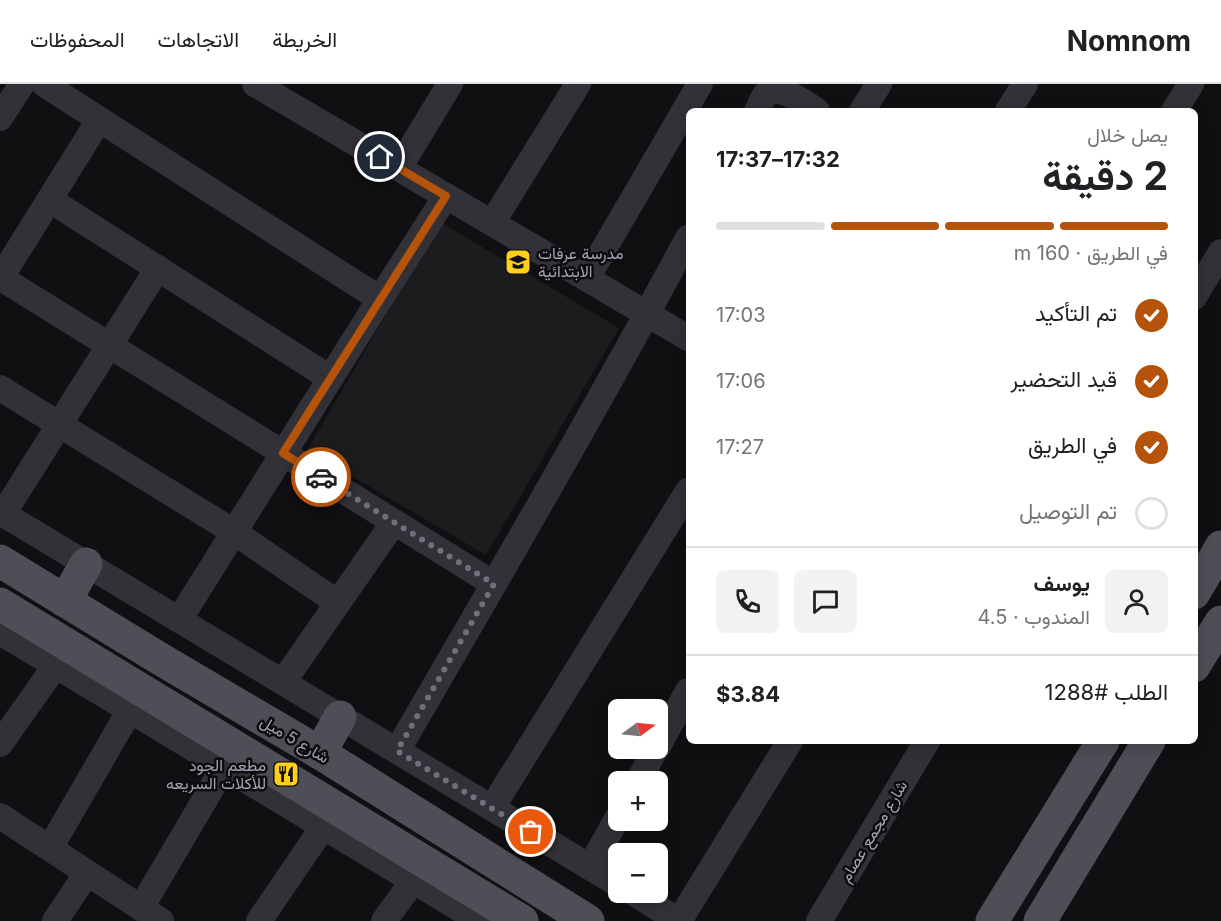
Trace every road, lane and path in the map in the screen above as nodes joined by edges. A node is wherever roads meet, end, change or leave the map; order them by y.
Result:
1 (22, 84) edge
2 (44, 84) edge
3 (450, 84) edge
4 (578, 84) edge
5 (700, 84) edge
6 (879, 84) edge
7 (1025, 84) edge
8 (1191, 84) edge
9 (264, 86) edge
10 (686, 108) edge
11 (686, 108) edge
12 (759, 108) edge
13 (812, 108) edge
14 (864, 108) edge
15 (1010, 108) edge
16 (1176, 108) edge
17 (0, 118) edge
18 (99, 120) junction
19 (399, 168) junction
20 (446, 196) junction
21 (50, 200) junction
22 (492, 223) junction
23 (686, 242) edge
24 (1221, 252) edge
25 (158, 268) junction
26 (587, 278) junction
27 (1, 279) edge
28 (1198, 290) edge
29 (380, 299) junction
30 (647, 314) junction
31 (686, 337) edge
32 (110, 345) junction
33 (330, 378) junction
34 (0, 388) edge
35 (60, 424) junction
36 (283, 453) junction
37 (686, 493) edge
38 (1, 513) edge
39 (394, 522) junction
40 (234, 532) junction
41 (1221, 547) edge
42 (0, 561) edge
43 (86, 564) junction
44 (494, 584) junction
45 (1198, 586) edge
46 (65, 601) junction
47 (338, 603) junction
48 (179, 620) junction
49 (1221, 622) edge
50 (9, 623) edge
51 (1198, 659) edge
52 (56, 665) junction
53 (283, 682) junction
54 (686, 695) edge
55 (130, 710) junction
56 (340, 717) junction
57 (668, 728) edge
58 (0, 744) edge
59 (788, 744) edge
60 (925, 744) edge
61 (1101, 744) edge
62 (1147, 744) edge
63 (397, 751) junction
64 (320, 753) junction
65 (224, 766) junction
66 (492, 808) junction
67 (318, 815) junction
68 (0, 816) edge
69 (611, 831) edge
70 (50, 849) junction
71 (590, 867) junction
72 (87, 873) junction
73 (608, 878) edge
74 (413, 881) junction
75 (650, 903) edge
76 (151, 915) edge
77 (55, 921) edge
78 (259, 921) edge
79 (384, 921) edge
80 (480, 921) edge
81 (522, 921) edge
82 (588, 921) edge
83 (679, 921) edge
84 (819, 921) edge
85 (992, 921) edge
86 (1040, 921) edge

1 - 17 street
2 - 18 street
3 - 19 street
4 - 22 street
5 - 10 street
6 - 14 street
7 - 15 street
8 - 16 street
9 - 19 street
11 - 26 street
12 - 13 street
18 - 21 street
18 - 29 street
19 - 20 street
20 - 22 street
20 - 29 street
21 - 25 street
21 - 27 street
22 - 26 street
23 - 30 street
24 - 28 street
25 - 32 street
25 - 33 street
26 - 30 street
27 - 32 street
29 - 33 street
30 - 31 street
30 - 44 street
32 - 35 street
32 - 36 street
33 - 36 street
34 - 35 street
35 - 38 street
35 - 40 street
36 - 39 street
36 - 40 street
37 - 66 street
38 - 43 street
39 - 44 street
39 - 47 street
40 - 47 street
40 - 48 street
41 - 45 main road
42 - 46 main road, شارع 5 ميل
43 - 46 main road
43 - 48 street
44 - 63 street
46 - 64 main road, شارع 5 ميل
47 - 53 street
48 - 53 street
49 - 51 main road
50 - 52 street
50 - 67 main road
52 - 55 street
52 - 58 street
53 - 56 street
54 - 57 street
55 - 65 street
55 - 70 street
56 - 63 street
56 - 64 main road
59 - 83 street
60 - 84 street, شارع مجمع عصام
61 - 85 main road
62 - 86 main road
63 - 66 street
64 - 82 main road, شارع 5 ميل
65 - 67 street
65 - 76 street
66 - 71 street
67 - 74 street
67 - 78 street
67 - 81 main road
68 - 70 street
69 - 71 street
70 - 72 street
71 - 73 street
72 - 76 street
72 - 77 street
74 - 79 street
74 - 80 street
75 - 83 street

